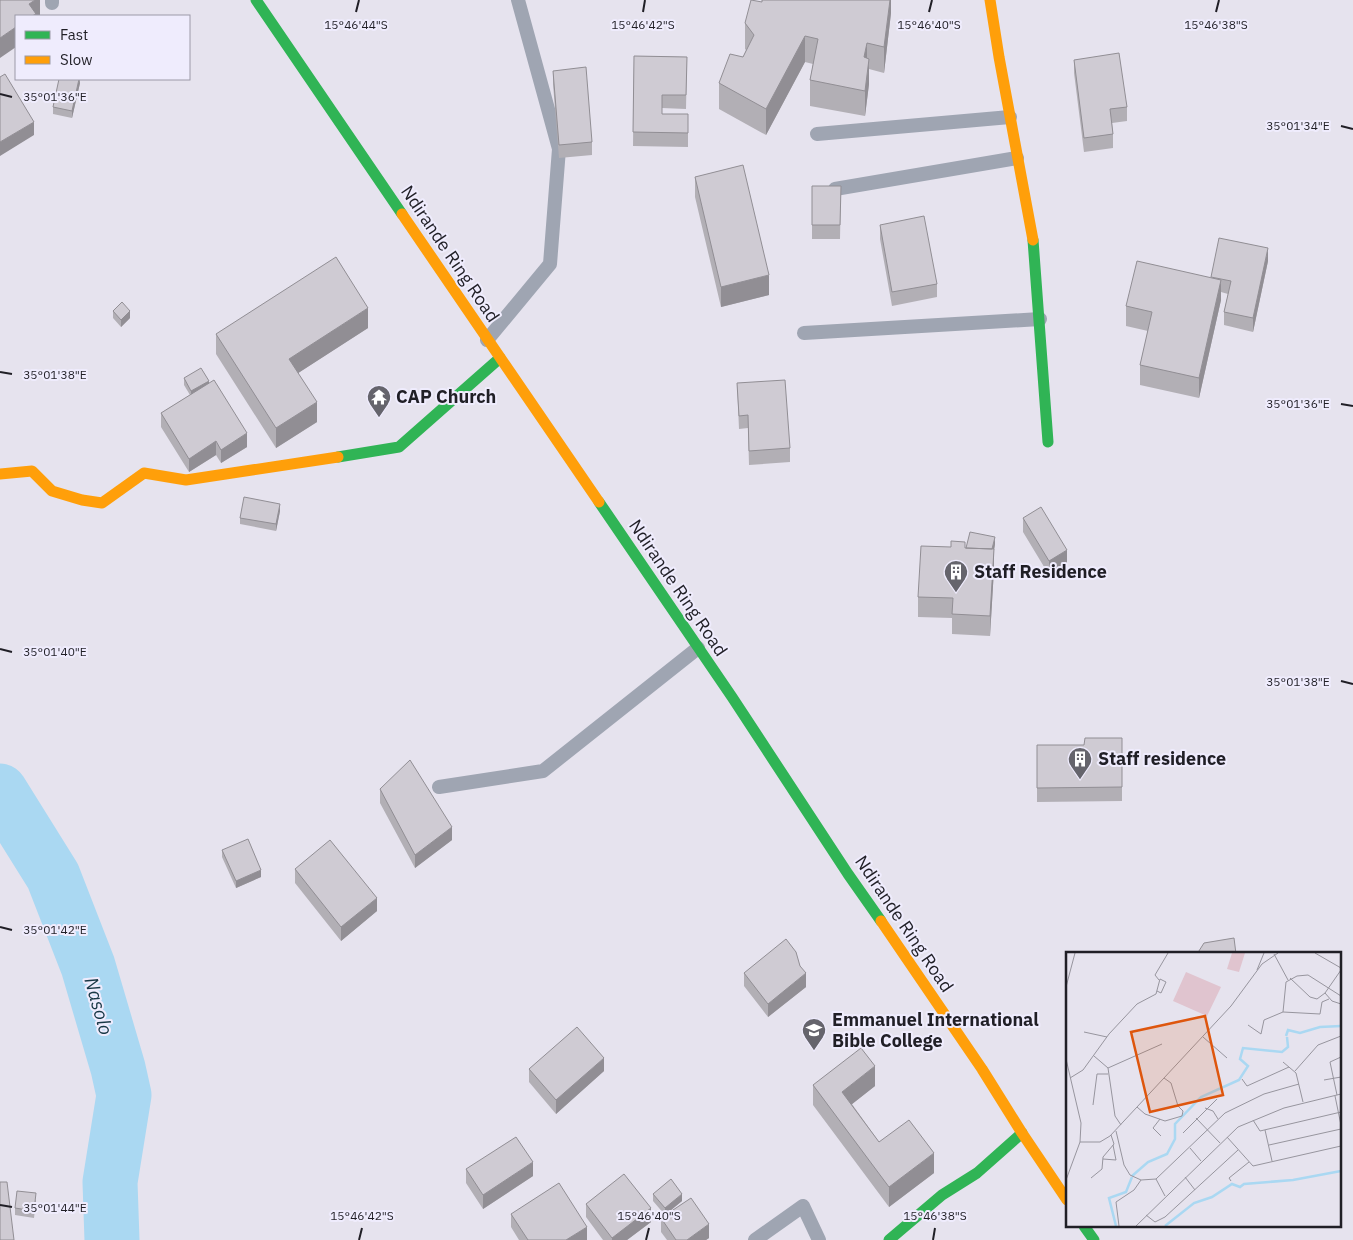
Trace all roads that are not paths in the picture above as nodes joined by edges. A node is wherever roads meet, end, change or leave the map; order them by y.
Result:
1 (256, 0) edge
2 (518, 0) edge
3 (993, 1) edge
4 (1010, 117) junction
5 (816, 134) dead end
6 (1018, 158) junction
7 (835, 189) edge
8 (1040, 319) junction
9 (804, 333) dead end
10 (487, 340) junction
11 (500, 358) junction
12 (1048, 442) dead end
13 (0, 474) edge
14 (698, 648) junction
15 (439, 787) dead end
16 (1022, 1133) junction
17 (1066, 1199) edge
18 (1085, 1228) edge
19 (754, 1240) edge
20 (819, 1240) edge
21 (890, 1240) edge
22 (1094, 1240) edge

1 - 10 street, Ndirande Ring Road
2 - 10 lane
3 - 4 street
4 - 5 lane
4 - 6 street
6 - 7 lane
6 - 8 street
8 - 9 lane
8 - 12 street
10 - 11 street, Ndirande Ring Road
11 - 13 street
11 - 14 street, Ndirande Ring Road
14 - 15 lane
14 - 16 street, Ndirande Ring Road
16 - 17 street, Ndirande Ring Road
16 - 21 street
18 - 22 street
19 - 20 lane

